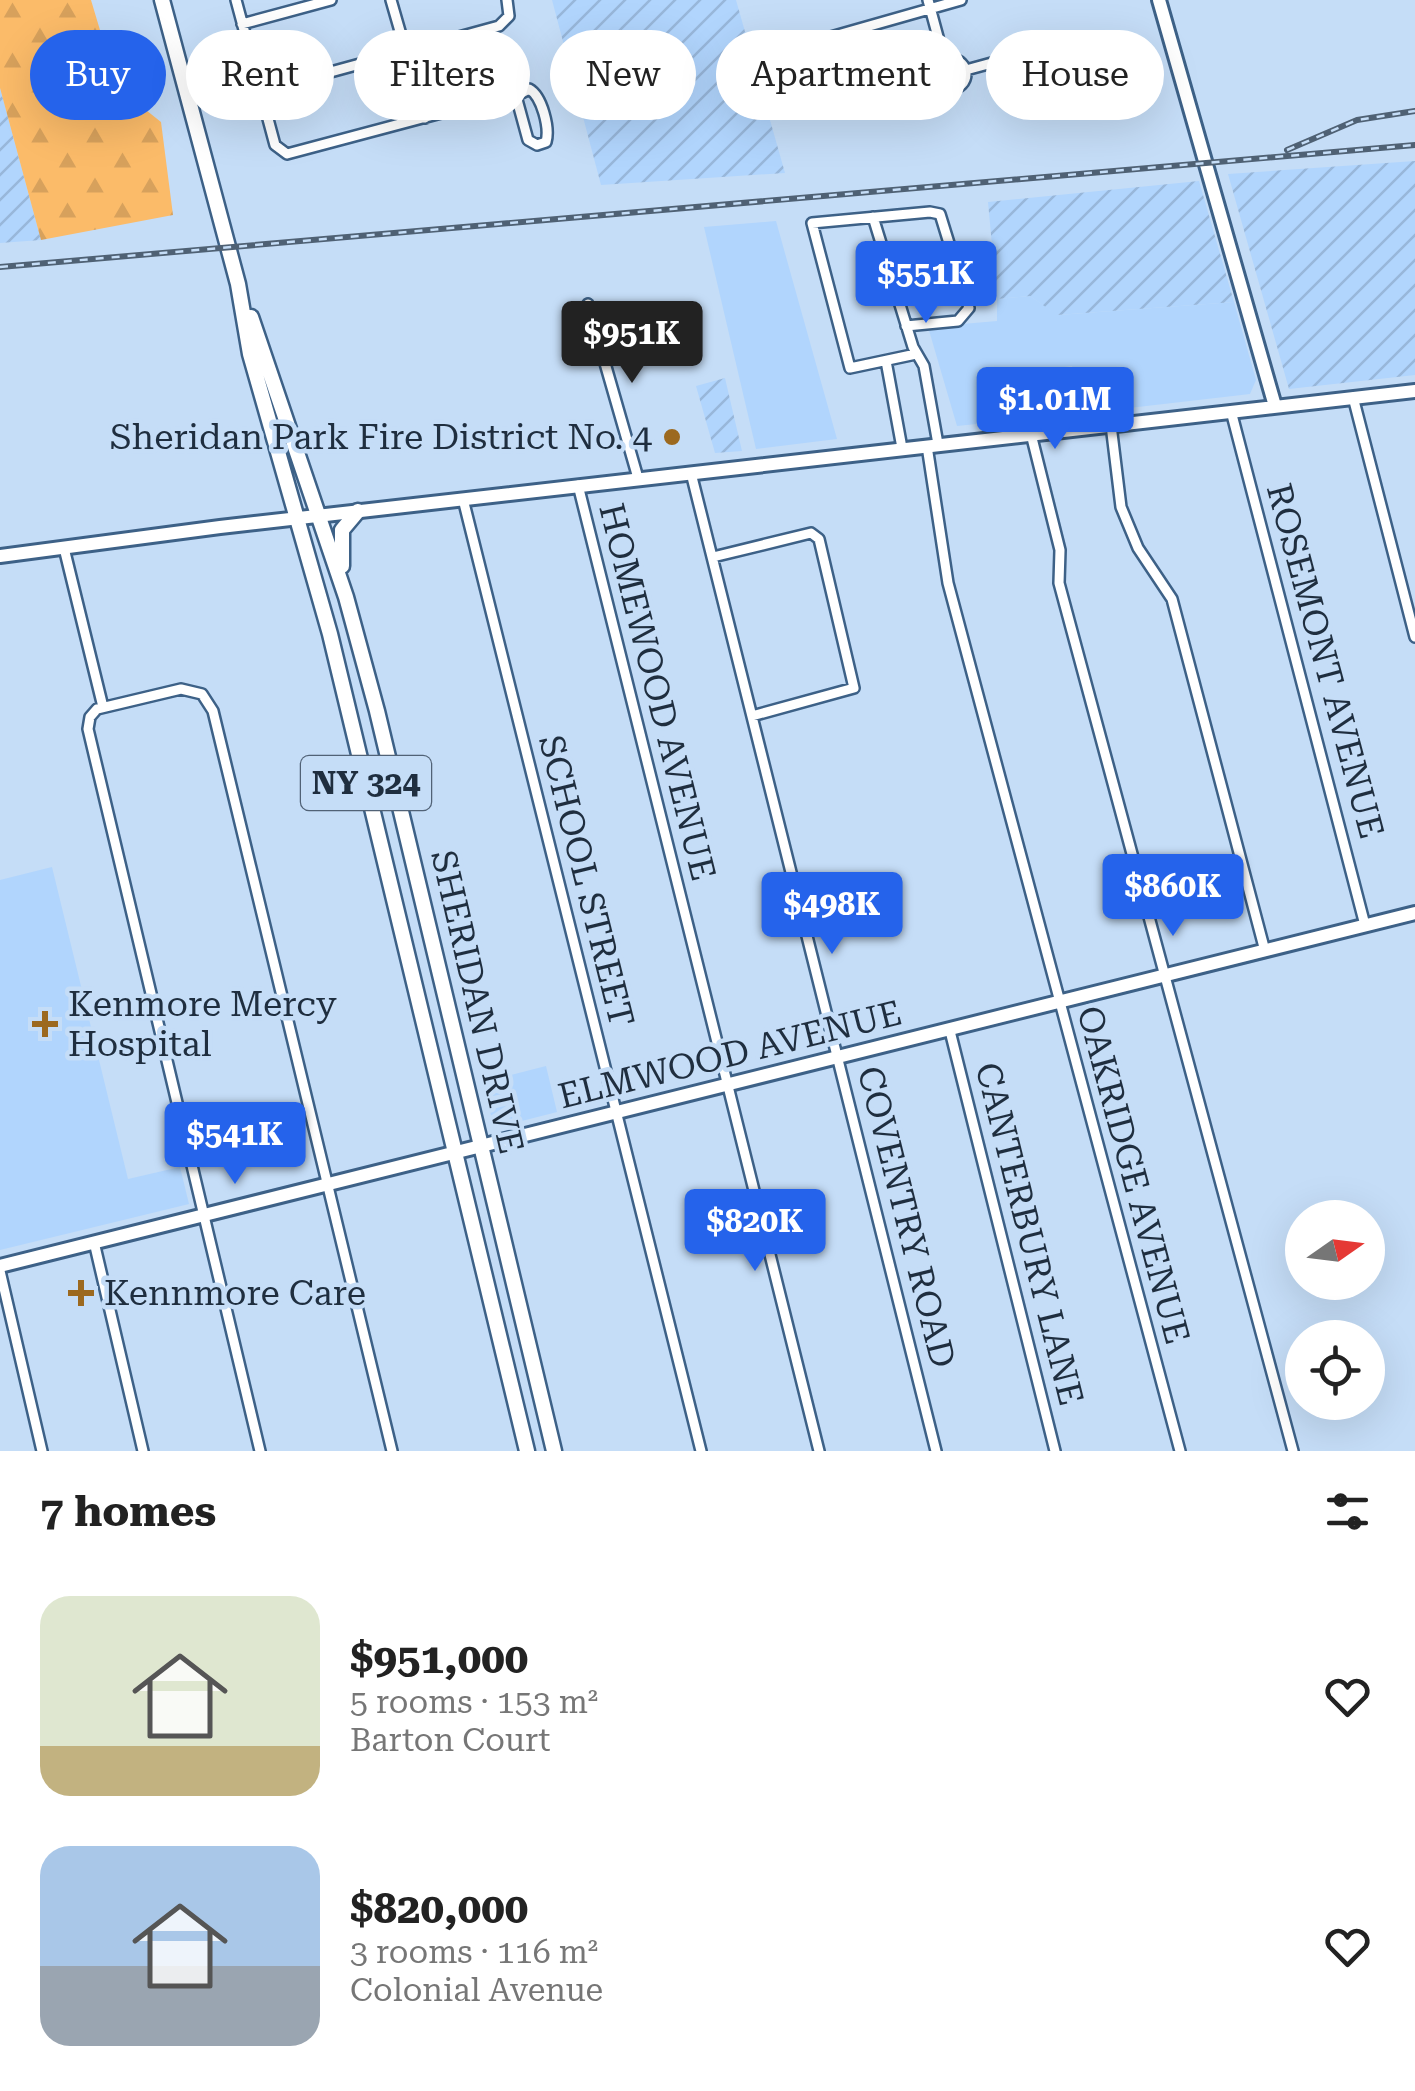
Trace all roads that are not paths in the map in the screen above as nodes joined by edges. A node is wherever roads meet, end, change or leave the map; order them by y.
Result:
1 (162, 0) edge
2 (236, 0) edge
3 (331, 0) edge
4 (391, 0) edge
5 (507, 0) edge
6 (961, 0) edge
7 (1159, 0) edge
8 (929, 4) edge
9 (242, 24) junction
10 (244, 30) edge
11 (399, 30) edge
12 (482, 30) edge
13 (849, 30) edge
14 (936, 30) edge
15 (1046, 49) joint
16 (986, 65) edge
17 (966, 70) edge
18 (520, 92) joint
19 (268, 120) edge
20 (417, 120) edge
21 (873, 217) junction
22 (238, 284) junction
23 (588, 304) dead end
24 (906, 326) junction
25 (916, 354) junction
26 (886, 361) junction
27 (1415, 391) edge
28 (1353, 397) junction
29 (1275, 406) junction
30 (1231, 411) junction
31 (1111, 425) junction
32 (1031, 434) junction
33 (932, 445) junction
34 (902, 448) junction
35 (691, 472) junction
36 (638, 478) junction
37 (578, 486) junction
38 (463, 499) junction
39 (358, 511) junction
40 (319, 516) junction
41 (298, 518) junction
42 (64, 548) junction
43 (0, 556) edge
44 (713, 557) junction
45 (346, 597) junction
46 (1415, 637) edge
47 (103, 707) junction
48 (377, 711) junction
49 (752, 716) junction
50 (350, 717) junction
51 (425, 912) junction
52 (1415, 913) edge
53 (398, 918) junction
54 (1366, 925) junction
55 (1265, 952) junction
56 (1164, 977) junction
57 (1058, 1003) junction
58 (950, 1031) junction
59 (838, 1059) junction
60 (728, 1086) junction
61 (616, 1114) junction
62 (481, 1149) junction
63 (456, 1155) junction
64 (328, 1186) junction
65 (204, 1216) junction
66 (94, 1242) junction
67 (0, 1269) edge
68 (522, 1319) junction
69 (496, 1326) junction
70 (42, 1451) edge
71 (144, 1451) edge
72 (260, 1451) edge
73 (392, 1451) edge
74 (526, 1451) edge
75 (554, 1451) edge
76 (701, 1451) edge
77 (820, 1451) edge
78 (936, 1451) edge
79 (1055, 1451) edge
80 (1180, 1451) edge
81 (1293, 1451) edge

1 - 22 main road, SHERIDAN DRIVE / NY 324
2 - 9 street
3 - 9 street
4 - 11 street
5 - 12 street
6 - 8 street
7 - 29 street
8 - 13 street
8 - 14 street
9 - 10 street
15 - 15 street
16 - 17 street
18 - 18 street
19 - 20 street
21 - 24 street, OAKRIDGE AVENUE
21 - 24 street
21 - 26 street
22 - 40 main road, SHERIDAN DRIVE / NY 324
22 - 41 main road, SHERIDAN DRIVE / NY 324
23 - 36 street
24 - 25 street, OAKRIDGE AVENUE
25 - 26 street
25 - 33 street, OAKRIDGE AVENUE
26 - 34 street
27 - 28 street
28 - 29 street
28 - 46 street
29 - 30 street
30 - 31 street
30 - 54 street, ROSEMONT AVENUE
31 - 32 street
31 - 55 street
32 - 33 street
32 - 56 street
33 - 34 street
33 - 57 street, OAKRIDGE AVENUE
34 - 35 street
35 - 36 street
35 - 44 street, COVENTRY ROAD
36 - 37 street
37 - 38 street
37 - 60 street, HOMEWOOD AVENUE
38 - 39 street
38 - 61 street, SCHOOL STREET
39 - 40 street
39 - 45 main road
40 - 41 street
40 - 45 main road, SHERIDAN DRIVE / NY 324
41 - 42 street
41 - 50 main road, SHERIDAN DRIVE / NY 324
42 - 43 street
42 - 47 street
44 - 49 street, COVENTRY ROAD
44 - 49 street
45 - 48 main road, SHERIDAN DRIVE / NY 324
47 - 64 street
47 - 65 street
48 - 50 main road
48 - 51 main road, SHERIDAN DRIVE / NY 324
49 - 59 street, COVENTRY ROAD
50 - 53 main road, SHERIDAN DRIVE / NY 324
51 - 53 main road
51 - 62 main road, SHERIDAN DRIVE / NY 324
52 - 54 street, ELMWOOD AVENUE
53 - 63 main road, SHERIDAN DRIVE / NY 324
54 - 55 street, ELMWOOD AVENUE
55 - 56 street, ELMWOOD AVENUE
56 - 57 street, ELMWOOD AVENUE
56 - 81 street
57 - 58 street, ELMWOOD AVENUE
57 - 80 street, OAKRIDGE AVENUE
58 - 59 street, ELMWOOD AVENUE
58 - 79 street, CANTERBURY LANE
59 - 60 street, ELMWOOD AVENUE
59 - 78 street, COVENTRY ROAD
60 - 61 street, ELMWOOD AVENUE
60 - 77 street, HOMEWOOD AVENUE
61 - 62 street, ELMWOOD AVENUE
61 - 76 street, SCHOOL STREET
62 - 63 street, ELMWOOD AVENUE
62 - 68 main road, SHERIDAN DRIVE / NY 324
63 - 64 street, ELMWOOD AVENUE
63 - 69 main road, SHERIDAN DRIVE / NY 324
64 - 65 street, ELMWOOD AVENUE
64 - 73 street
65 - 66 street, ELMWOOD AVENUE
65 - 72 street
66 - 67 street, ELMWOOD AVENUE
66 - 71 street
67 - 70 street
68 - 69 main road
68 - 75 main road, SHERIDAN DRIVE / NY 324
69 - 74 main road, SHERIDAN DRIVE / NY 324

